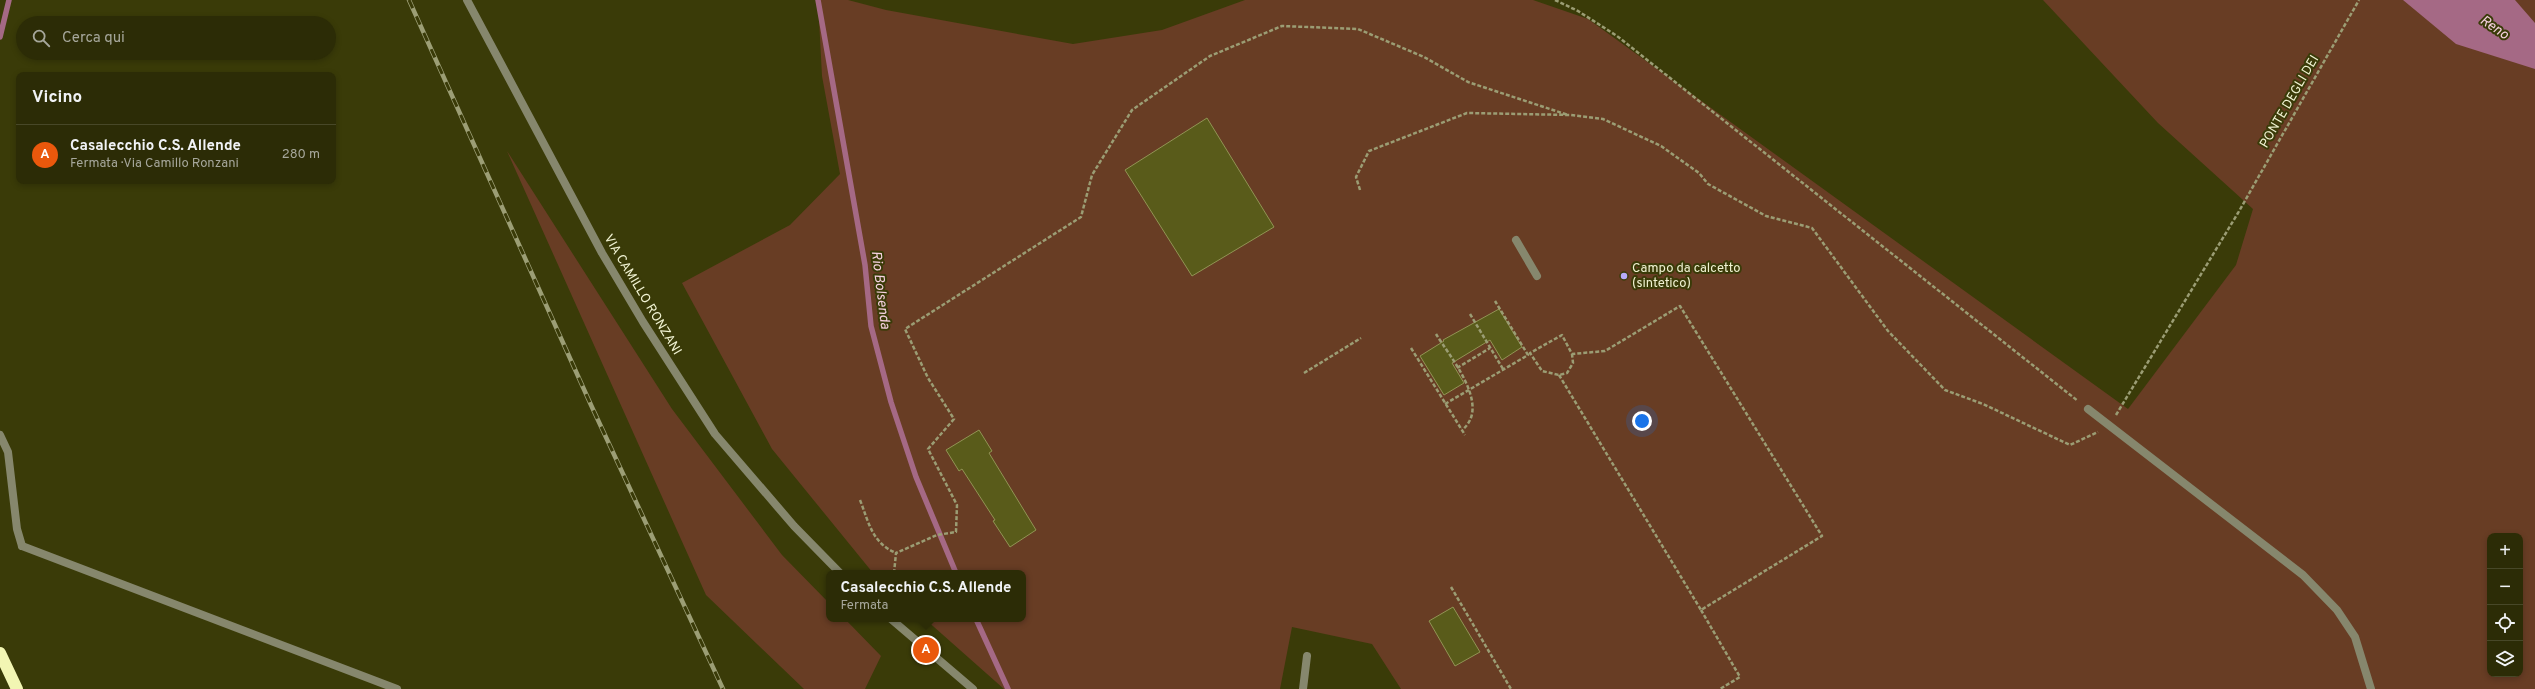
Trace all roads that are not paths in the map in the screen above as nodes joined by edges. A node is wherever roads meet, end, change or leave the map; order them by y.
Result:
1 (467, 0) edge
2 (1516, 240) dead end
3 (1537, 276) dead end
4 (2088, 409) road end
5 (0, 435) edge
6 (837, 570) edge
7 (895, 622) edge
8 (0, 653) edge
9 (1307, 656) dead end
10 (17, 689) edge
11 (397, 689) edge
12 (973, 689) edge
13 (1303, 689) edge
14 (2371, 689) edge

1 - 6 street, VIA CAMILLO RONZANI
2 - 3 street
4 - 14 street
5 - 11 street
7 - 12 street
8 - 10 highway
9 - 13 street

